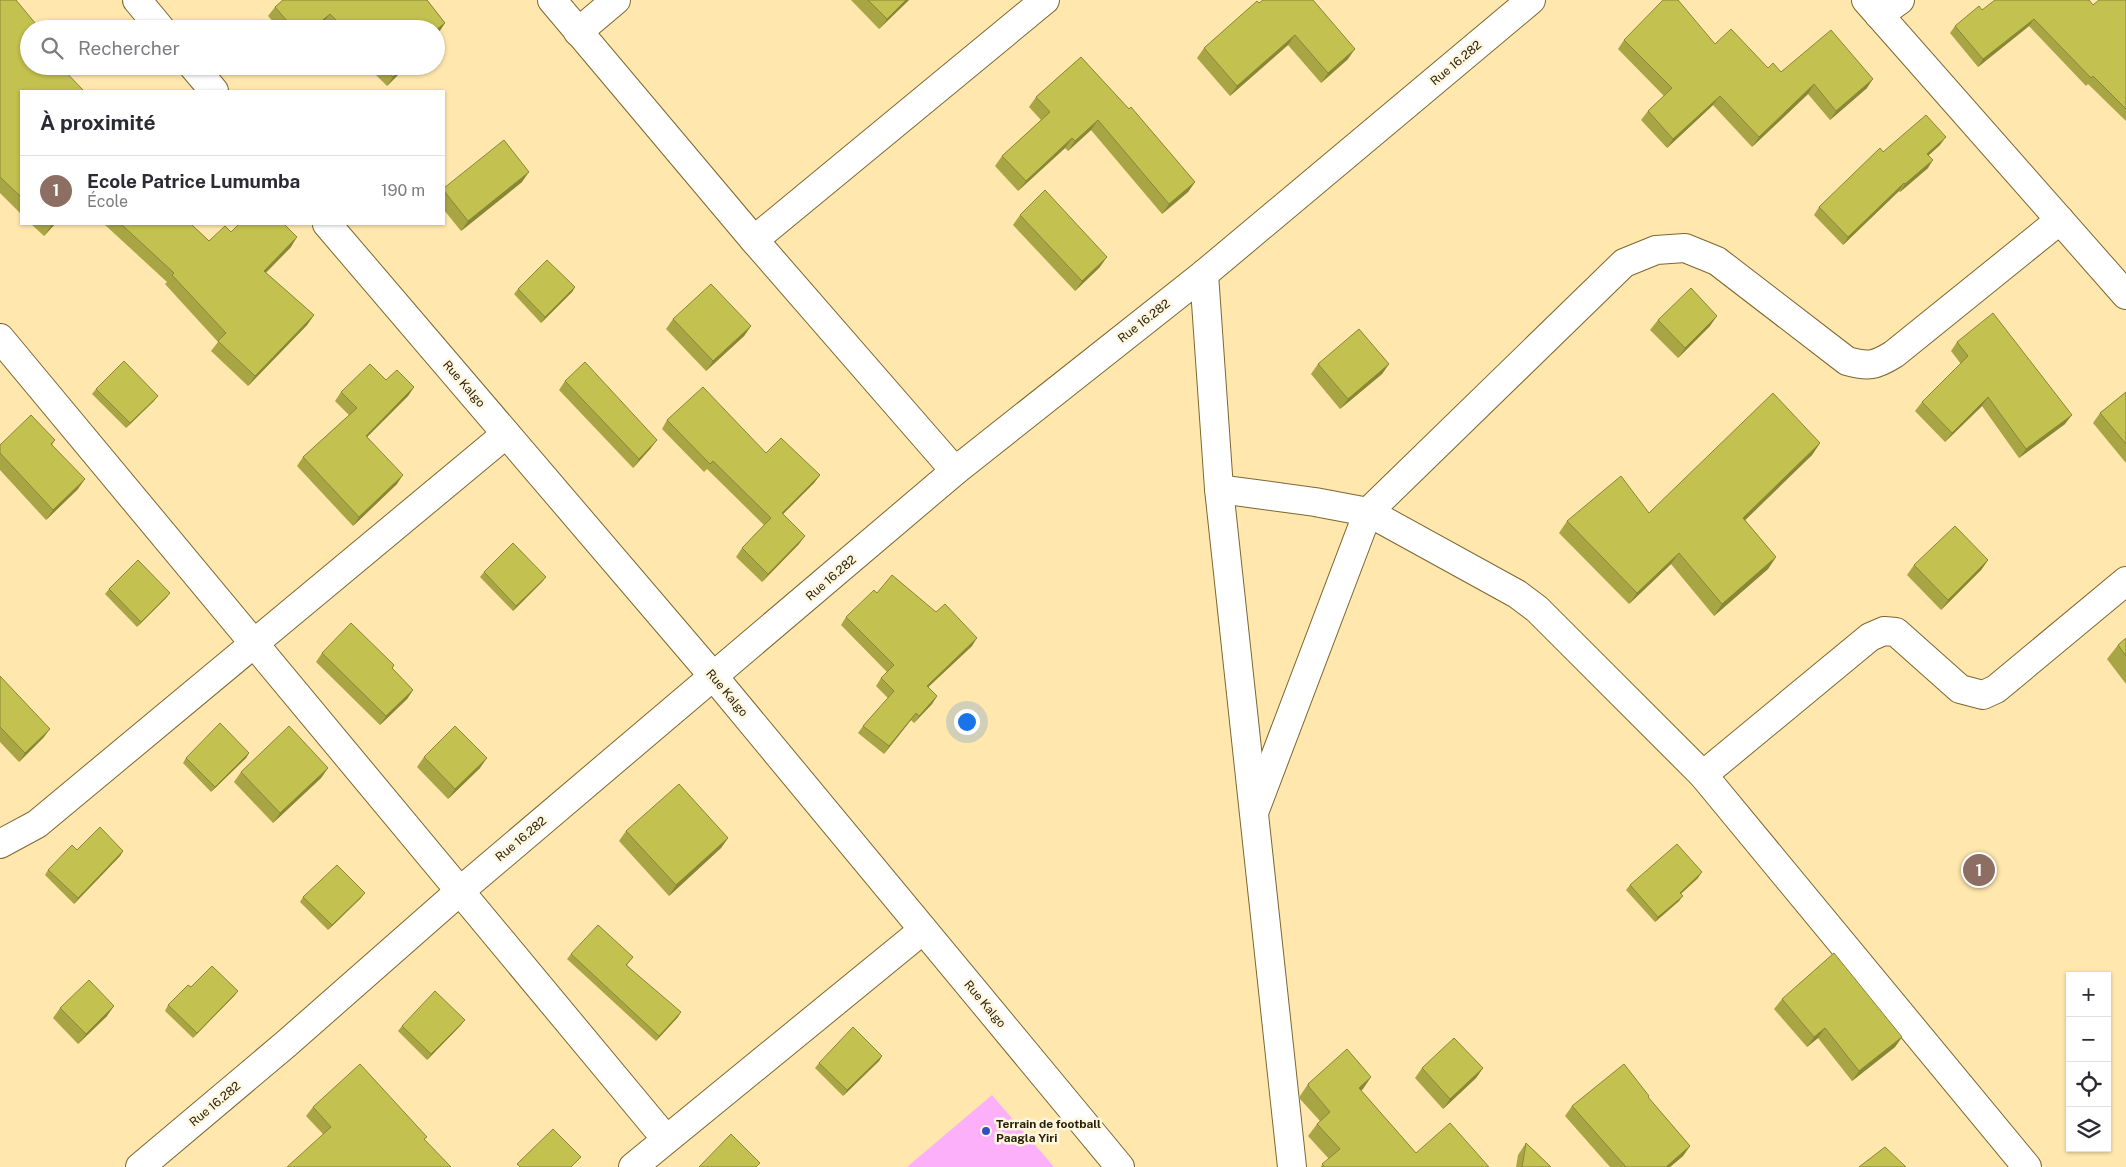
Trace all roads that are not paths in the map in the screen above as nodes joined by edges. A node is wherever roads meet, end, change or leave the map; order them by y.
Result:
1 (552, 0) edge
2 (616, 0) edge
3 (1045, 0) edge
4 (1531, 0) edge
5 (1882, 5) edge
6 (578, 32) junction
7 (201, 75) edge
8 (213, 90) edge
9 (2060, 220) junction
10 (328, 225) edge
11 (754, 240) junction
12 (1204, 274) junction
13 (2126, 295) edge
14 (0, 338) edge
15 (506, 434) junction
16 (955, 471) junction
17 (1219, 489) junction
18 (1368, 512) junction
19 (2126, 581) edge
20 (254, 643) junction
21 (714, 677) junction
22 (1703, 775) junction
23 (1255, 810) junction
24 (0, 844) edge
25 (460, 891) junction
26 (923, 930) junction
27 (666, 1139) junction
28 (140, 1167) edge
29 (633, 1167) edge
30 (1120, 1167) edge
31 (1292, 1167) edge
32 (2028, 1167) edge

1 - 6 street
2 - 6 street
3 - 11 street
4 - 12 street, Rue 16.282
5 - 9 street
6 - 11 street
7 - 8 street
9 - 13 street
9 - 18 street
10 - 15 street, Rue Kalgo
11 - 16 street
12 - 16 street, Rue 16.282
12 - 17 street
14 - 20 street
15 - 20 street
15 - 21 street, Rue Kalgo
16 - 21 street, Rue 16.282
17 - 18 street
17 - 23 street
18 - 22 street
18 - 23 street
19 - 22 street
20 - 24 street
20 - 25 street
21 - 25 street, Rue 16.282
21 - 26 street, Rue Kalgo
22 - 32 street
23 - 31 street
25 - 27 street
25 - 28 street, Rue 16.282
26 - 27 street
26 - 30 street, Rue Kalgo
27 - 29 street

